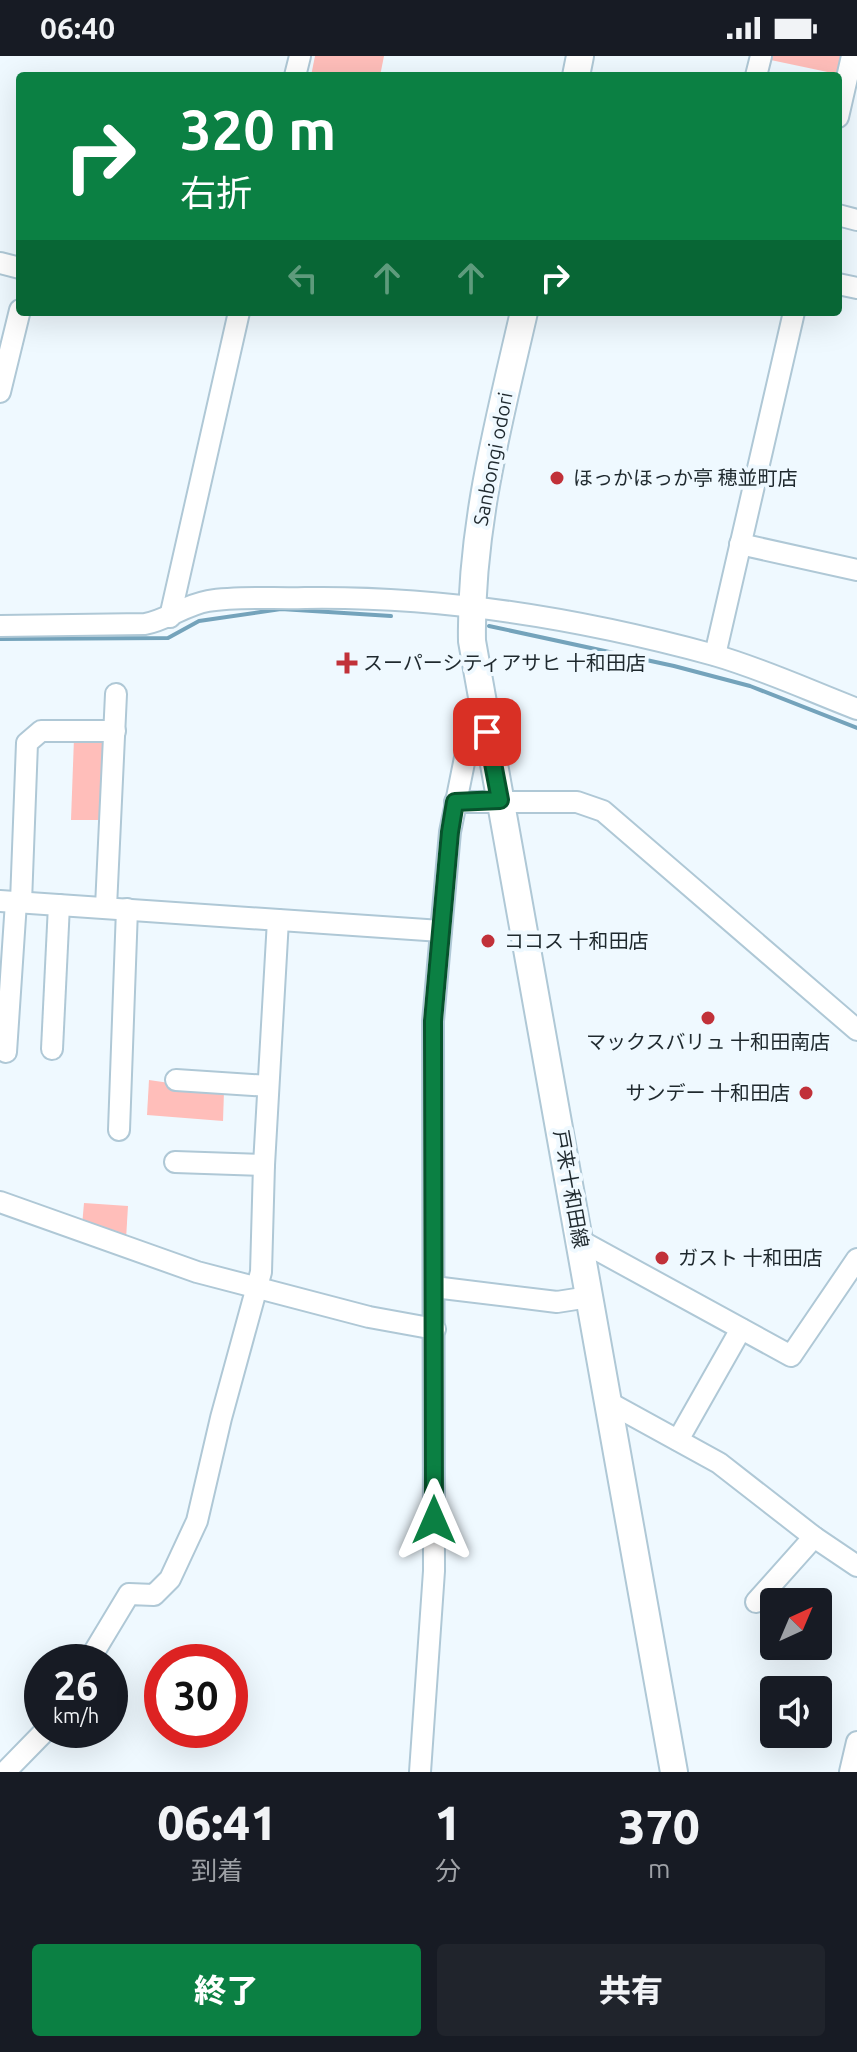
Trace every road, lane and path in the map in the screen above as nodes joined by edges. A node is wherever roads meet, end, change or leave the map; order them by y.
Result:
1 (852, 56) edge
2 (842, 100) edge
3 (19, 316) edge
4 (232, 316) edge
5 (523, 316) edge
6 (793, 316) edge
7 (0, 392) edge
8 (740, 544) junction
9 (857, 570) edge
10 (472, 607) junction
11 (170, 617) junction
12 (0, 626) edge
13 (715, 655) junction
14 (116, 694) dead end
15 (482, 705) junction
16 (857, 709) edge
17 (115, 731) junction
18 (500, 800) junction
19 (455, 802) junction
20 (13, 901) edge
21 (59, 905) junction
22 (106, 907) junction
23 (127, 909) junction
24 (278, 920) junction
25 (441, 931) junction
26 (857, 1030) edge
27 (52, 1049) dead end
28 (6, 1052) dead end
29 (176, 1080) dead end
30 (268, 1086) junction
31 (119, 1130) dead end
32 (175, 1162) dead end
33 (264, 1165) junction
34 (0, 1202) edge
35 (581, 1241) junction
36 (857, 1259) edge
37 (434, 1287) junction
38 (257, 1288) junction
39 (589, 1297) junction
40 (435, 1329) junction
41 (741, 1329) junction
42 (608, 1402) junction
43 (678, 1440) junction
44 (814, 1537) junction
45 (857, 1566) edge
46 (756, 1602) dead end
47 (98, 1644) edge
48 (857, 1742) edge
49 (28, 1748) edge
50 (5, 1772) edge
51 (420, 1772) edge
52 (674, 1772) edge
53 (850, 1772) edge

1 - 2 street
3 - 7 street
4 - 11 street
5 - 10 main road, Sanbongi odori
6 - 8 street
8 - 9 street
8 - 13 street
10 - 11 street
10 - 13 street
10 - 15 main road, 戸来十和田線
11 - 12 street
13 - 16 street
14 - 17 street
15 - 18 main road, 戸来十和田線
15 - 19 street
17 - 20 street
17 - 22 street
18 - 19 street
18 - 26 street
18 - 35 main road, 戸来十和田線
19 - 25 street
20 - 21 street
20 - 28 street
21 - 22 street
21 - 27 street
22 - 23 street
23 - 24 street
23 - 31 street
24 - 25 street
24 - 30 street
25 - 37 street
29 - 30 street
30 - 33 street
32 - 33 street
33 - 38 street
34 - 38 street
35 - 39 main road, 戸来十和田線
35 - 41 street
36 - 41 street
37 - 39 street
37 - 40 street
38 - 40 street
38 - 47 street
39 - 42 main road, 戸来十和田線
40 - 51 street
41 - 43 street
42 - 43 street
42 - 52 main road, 戸来十和田線
43 - 44 street
44 - 45 street
44 - 46 street
48 - 53 street
49 - 50 street

